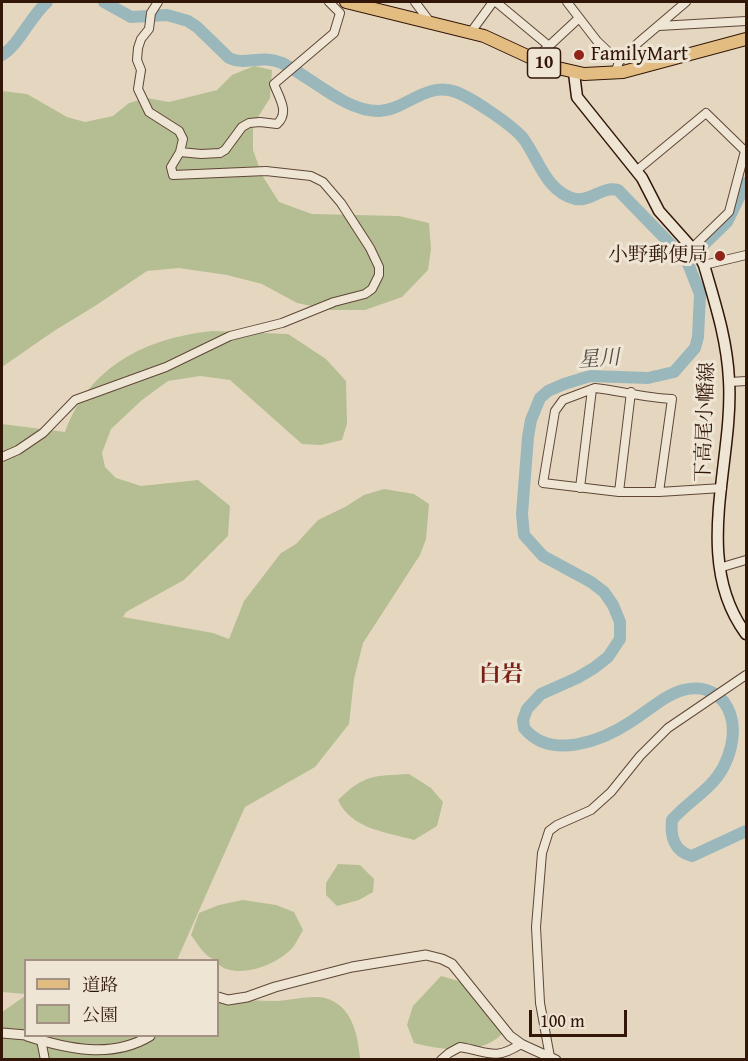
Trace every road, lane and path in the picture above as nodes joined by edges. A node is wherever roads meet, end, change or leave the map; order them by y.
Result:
1 (158, 2) edge
2 (329, 2) edge
3 (346, 2) edge
4 (415, 2) edge
5 (495, 2) edge
6 (567, 2) edge
7 (686, 2) edge
8 (579, 18) junction
9 (747, 21) edge
10 (430, 22) junction
11 (659, 26) junction
12 (471, 32) junction
13 (747, 39) edge
14 (549, 46) junction
15 (535, 59) junction
16 (617, 68) junction
17 (574, 73) junction
18 (180, 152) junction
19 (636, 171) junction
20 (697, 255) junction
21 (747, 255) edge
22 (747, 381) edge
23 (730, 382) junction
24 (592, 389) junction
25 (632, 393) junction
26 (2, 457) edge
27 (580, 488) junction
28 (722, 488) junction
29 (619, 492) junction
30 (659, 492) junction
31 (747, 561) edge
32 (719, 568) junction
33 (747, 634) edge
34 (747, 675) edge
35 (219, 996) edge
36 (2, 1033) edge
37 (24, 1035) edge
38 (32, 1037) edge
39 (147, 1037) edge
40 (41, 1040) junction
41 (521, 1044) junction
42 (553, 1058) edge
43 (45, 1059) edge
44 (441, 1059) edge

1 - 18 street
2 - 18 street
3 - 10 main road, 10
4 - 10 street
5 - 12 street
5 - 14 street
6 - 8 street
7 - 11 street
8 - 14 street
8 - 16 street
9 - 11 street
10 - 12 main road, 10
11 - 16 street
12 - 15 main road, 10
13 - 16 main road, 10
14 - 15 street
15 - 17 main road, 10
16 - 17 main road, 10
17 - 19 main road, 下高尾小幡線
18 - 26 street
19 - 20 main road, 下高尾小幡線
19 - 20 street
20 - 21 street
20 - 23 main road, 下高尾小幡線
22 - 23 street
23 - 28 main road, 下高尾小幡線
24 - 25 street
24 - 27 street
24 - 27 street
25 - 29 street
25 - 30 street
27 - 29 street
28 - 30 street
28 - 32 main road, 下高尾小幡線
29 - 30 street
31 - 32 street
32 - 33 main road, 下高尾小幡線
34 - 42 street
35 - 41 street
36 - 37 street
38 - 40 street
39 - 40 street
40 - 43 street
41 - 42 street
41 - 44 street

